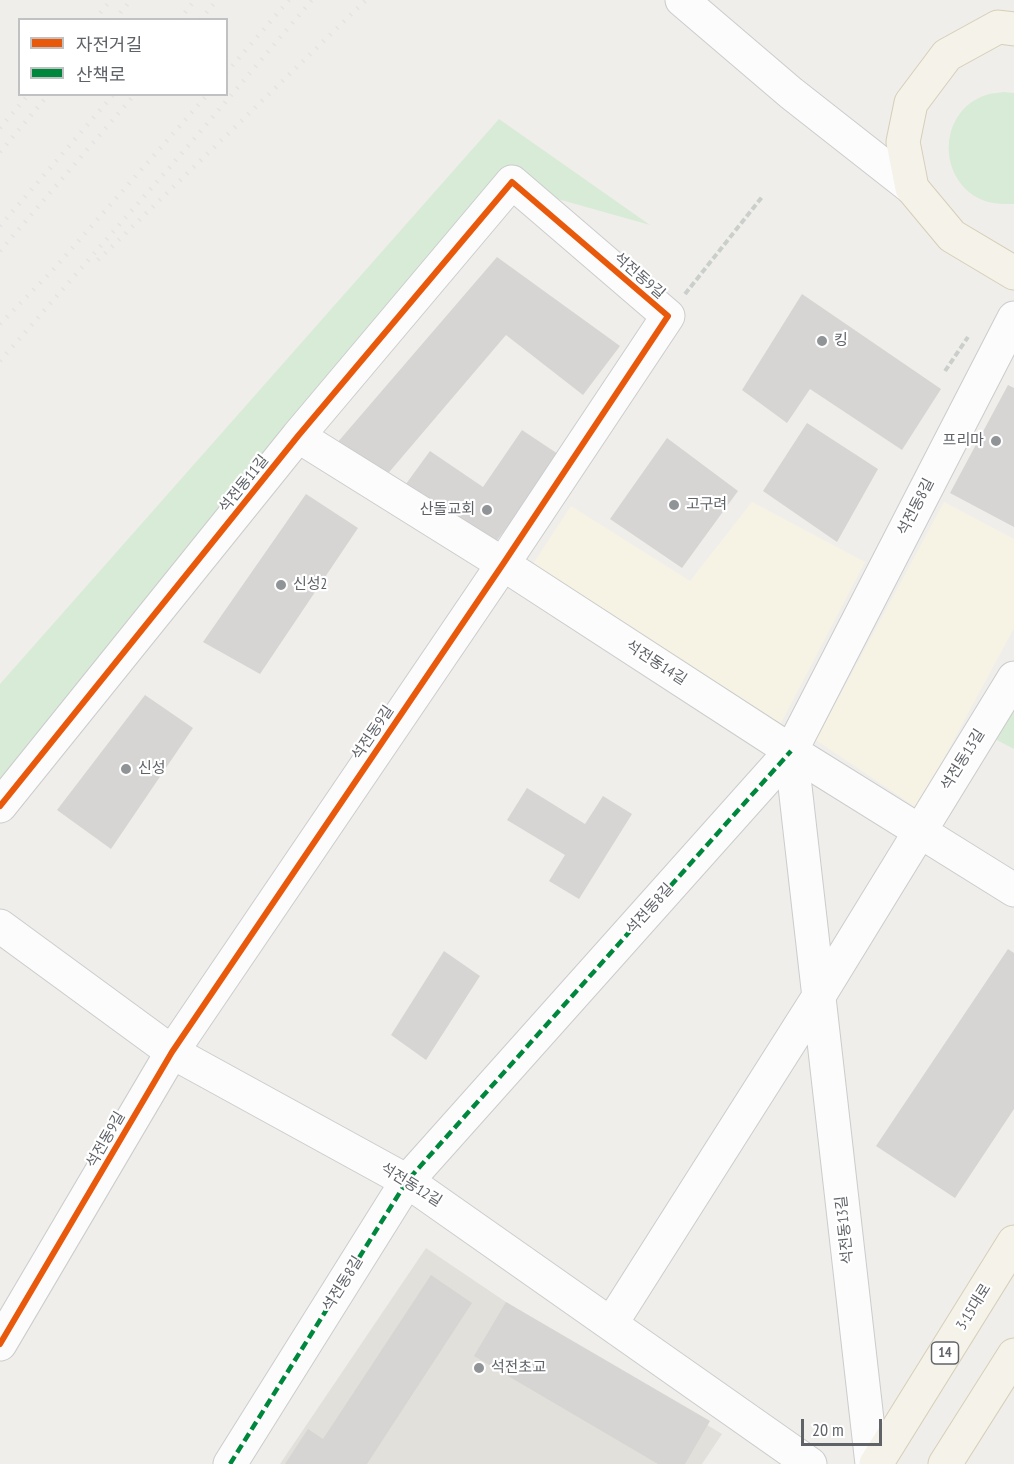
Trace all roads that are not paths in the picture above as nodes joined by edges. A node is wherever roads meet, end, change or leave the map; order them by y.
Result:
1 (682, 0) edge
2 (1014, 29) edge
3 (512, 182) joint
4 (912, 188) junction
5 (1014, 273) edge
6 (1014, 318) edge
7 (298, 436) junction
8 (503, 564) junction
9 (1014, 678) edge
10 (791, 751) junction
11 (0, 807) edge
12 (920, 831) junction
13 (1014, 890) edge
14 (0, 926) edge
15 (819, 996) junction
16 (172, 1052) junction
17 (407, 1181) junction
18 (1014, 1242) edge
19 (611, 1324) junction
20 (0, 1344) edge
21 (1014, 1355) edge
22 (230, 1464) edge
23 (810, 1464) edge
24 (872, 1464) edge
25 (876, 1464) edge
26 (945, 1464) edge

1 - 4 street
2 - 4 main road
3 - 7 street, 석전동11길
3 - 8 street, 석전동9길
4 - 5 main road
6 - 10 street, 석전동8길
7 - 8 street, 석전동14길
7 - 11 street, 석전동11길
8 - 10 street, 석전동14길
8 - 16 street, 석전동9길
9 - 12 street, 석전동13길
10 - 12 street, 석전동14길
10 - 15 street, 석전동13길
10 - 17 street, 석전동8길
12 - 13 street, 석전동14길
12 - 15 street, 석전동13길
14 - 16 street, 석전동12길
15 - 19 street, 석전동13길
15 - 24 street, 석전동13길
16 - 17 street, 석전동12길
16 - 20 street, 석전동9길
17 - 19 street, 석전동12길
17 - 22 street, 석전동8길
18 - 25 main road, 3·15대로 / 14
19 - 23 street, 석전동12길
21 - 26 main road

